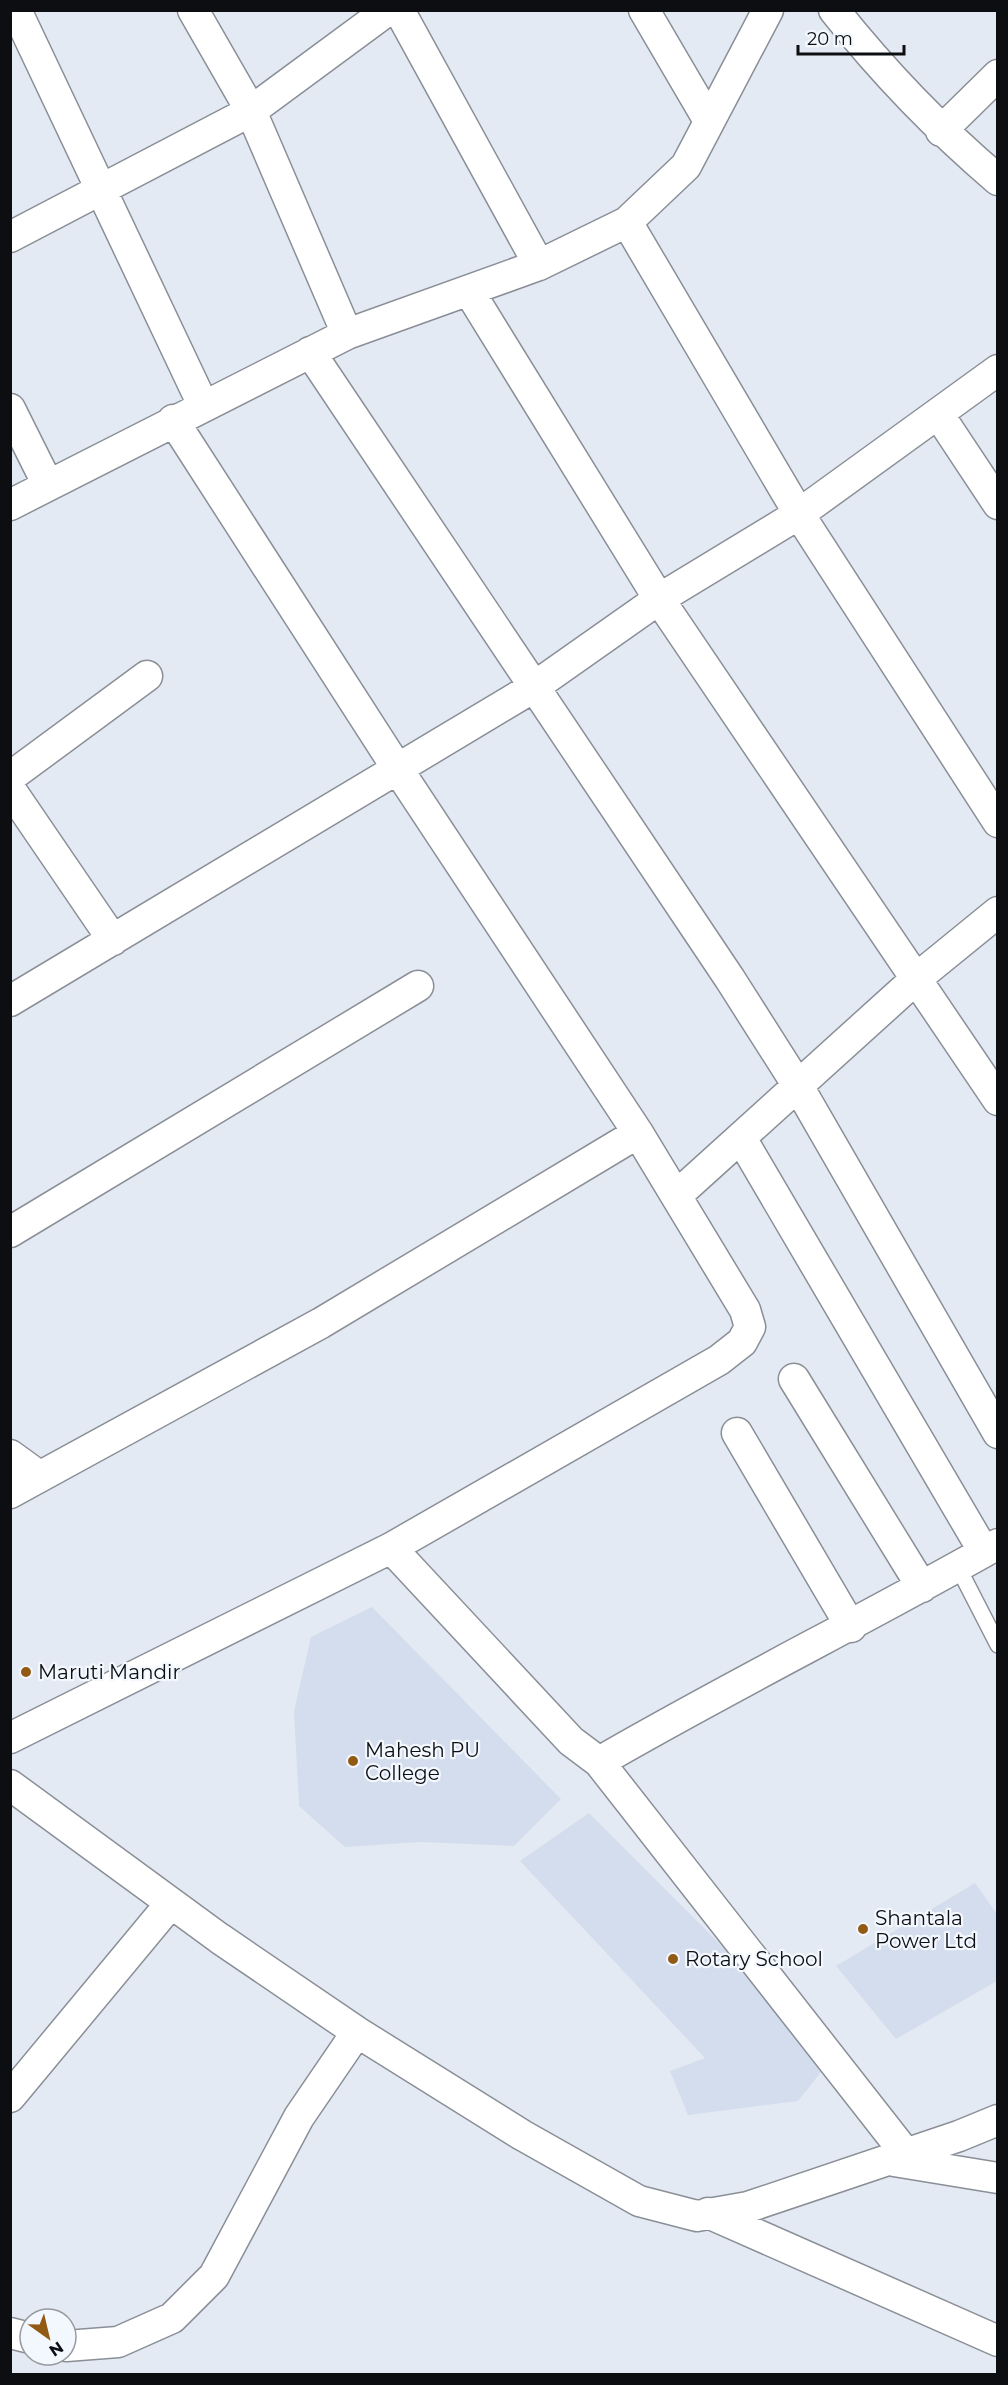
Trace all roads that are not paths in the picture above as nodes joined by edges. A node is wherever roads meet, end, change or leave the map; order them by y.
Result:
1 (16, 10) edge
2 (193, 10) edge
3 (388, 10) edge
4 (399, 10) edge
5 (644, 10) edge
6 (768, 10) edge
7 (834, 10) edge
8 (998, 75) edge
9 (251, 111) junction
10 (709, 121) junction
11 (941, 131) junction
12 (998, 180) edge
13 (100, 189) junction
14 (627, 222) junction
15 (10, 237) edge
16 (539, 265) junction
17 (470, 291) junction
18 (347, 334) junction
19 (310, 352) junction
20 (998, 370) edge
21 (203, 405) junction
22 (10, 409) edge
23 (939, 415) junction
24 (173, 420) junction
25 (48, 485) junction
26 (998, 504) edge
27 (10, 505) edge
28 (800, 514) junction
29 (659, 599) junction
30 (147, 676) dead end
31 (534, 687) junction
32 (397, 768) junction
33 (10, 777) edge
34 (10, 789) edge
35 (998, 822) edge
36 (998, 912) edge
37 (113, 940) junction
38 (916, 978) junction
39 (418, 986) dead end
40 (10, 1002) edge
41 (798, 1086) junction
42 (998, 1100) edge
43 (638, 1133) junction
44 (741, 1138) junction
45 (676, 1196) junction
46 (10, 1232) edge
47 (794, 1379) dead end
48 (737, 1433) dead end
49 (998, 1433) edge
50 (10, 1455) edge
51 (39, 1476) junction
52 (10, 1493) edge
53 (391, 1548) junction
54 (991, 1548) edge
55 (958, 1567) junction
56 (922, 1587) junction
57 (851, 1627) junction
58 (998, 1645) edge
59 (10, 1738) edge
60 (599, 1762) junction
61 (10, 1785) edge
62 (171, 1903) junction
63 (357, 2032) junction
64 (10, 2097) edge
65 (998, 2120) edge
66 (897, 2157) junction
67 (998, 2178) edge
68 (708, 2213) junction
69 (998, 2341) edge
70 (78, 2345) edge

1 - 13 street
2 - 9 street
3 - 9 street
4 - 16 street
5 - 10 street
6 - 10 street
7 - 11 street
8 - 11 street
9 - 13 street
9 - 18 street
10 - 14 street
11 - 12 street
13 - 15 street
13 - 21 street
14 - 16 street
14 - 28 street
16 - 17 street
17 - 18 street
17 - 29 street
18 - 19 street
19 - 21 street
19 - 31 street
20 - 23 street
21 - 24 street
22 - 25 street
23 - 26 street
23 - 28 street
24 - 25 street
24 - 32 street
25 - 27 street
28 - 29 street
28 - 35 street
29 - 31 street
29 - 38 street
30 - 33 street
31 - 32 street
31 - 41 street
32 - 37 street
32 - 43 street
34 - 37 street
36 - 38 street
37 - 40 street
38 - 41 street
38 - 42 street
39 - 46 street
41 - 44 street
41 - 49 street
43 - 45 street
43 - 51 street
44 - 45 street
44 - 54 street
45 - 53 street
47 - 56 street
48 - 57 street
50 - 51 street
51 - 52 street
53 - 59 street
53 - 60 street
54 - 55 street
55 - 56 street
55 - 58 lane
56 - 57 street
57 - 60 street
60 - 66 street
61 - 62 street
62 - 63 street
62 - 64 street
63 - 68 street
63 - 70 street
65 - 66 street
66 - 67 street
66 - 68 street
68 - 69 street

